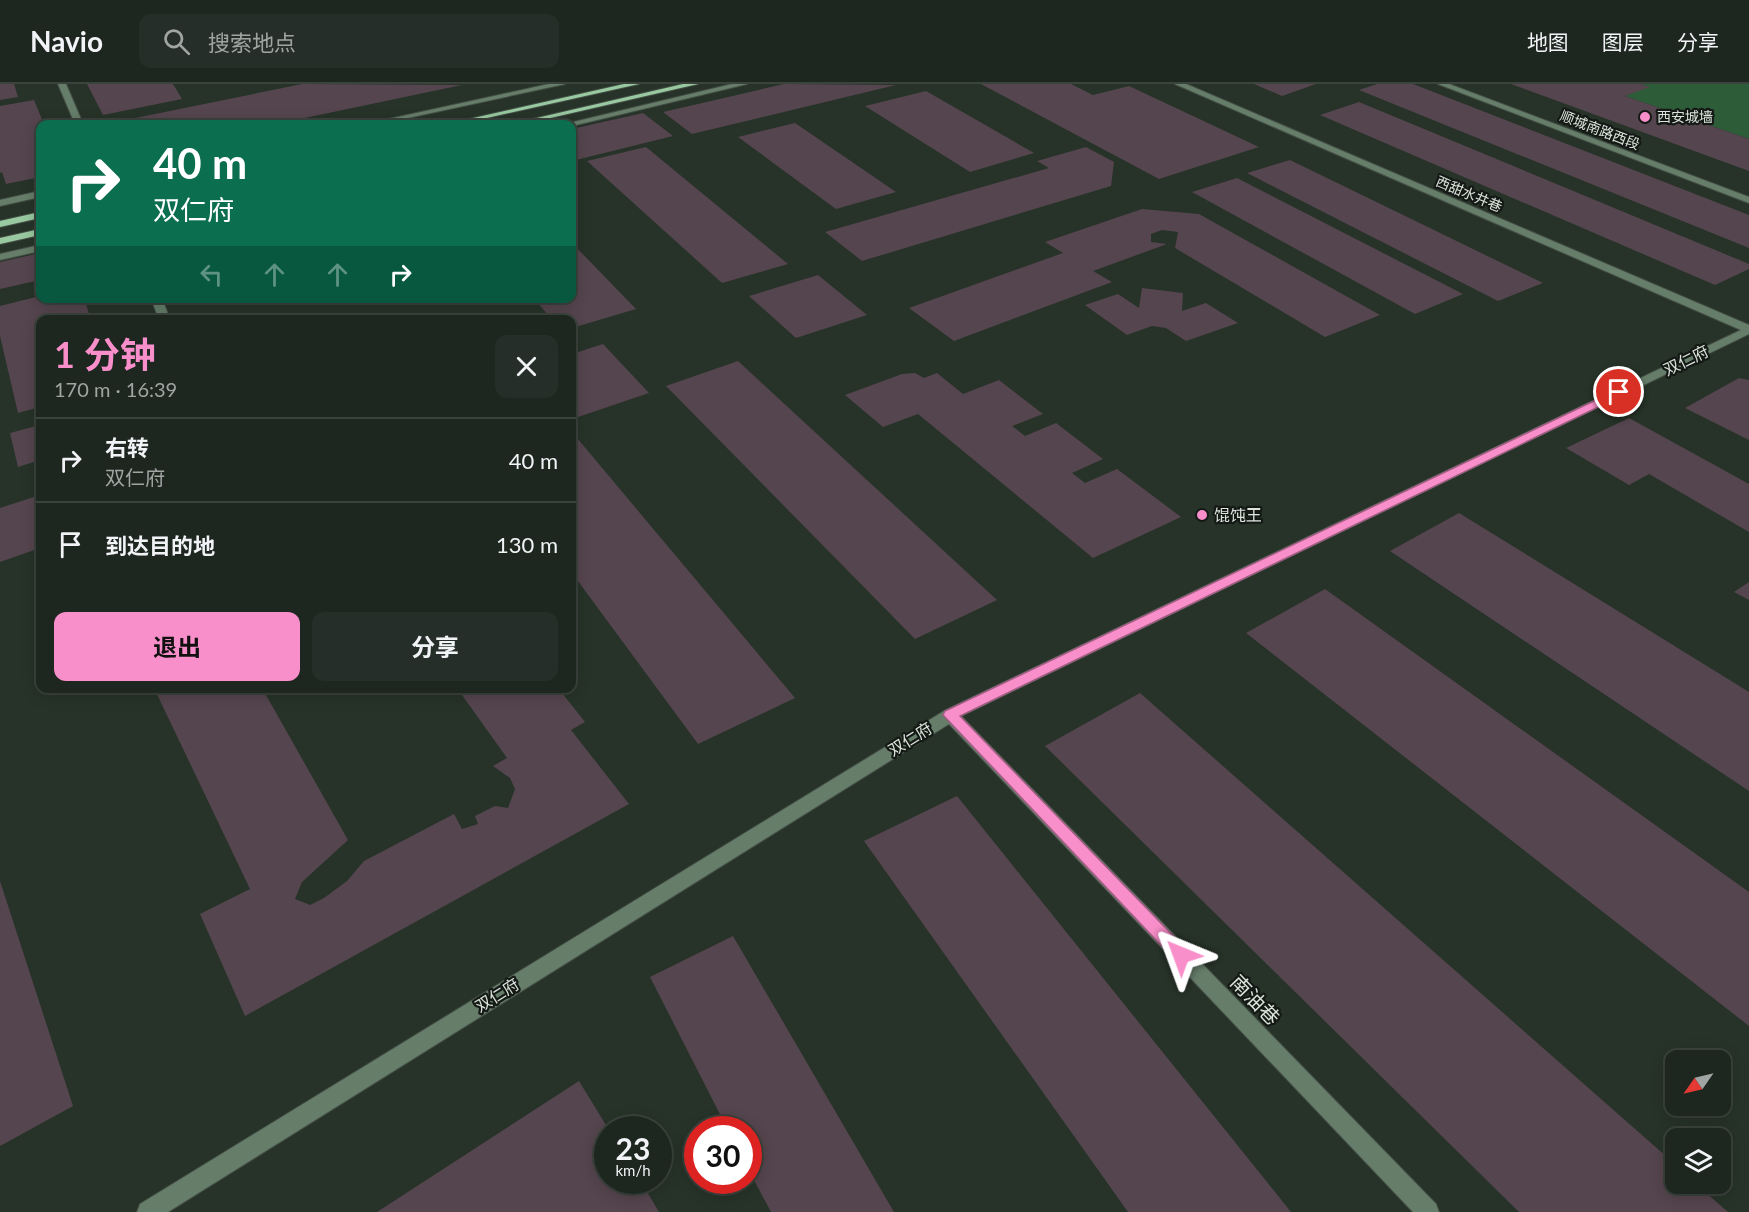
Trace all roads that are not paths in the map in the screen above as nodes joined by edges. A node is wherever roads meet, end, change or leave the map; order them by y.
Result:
1 (62, 84) edge
2 (561, 84) edge
3 (635, 84) edge
4 (694, 84) edge
5 (743, 84) edge
6 (1179, 84) edge
7 (1205, 84) edge
8 (1442, 84) edge
9 (1215, 100) junction
10 (77, 120) edge
11 (389, 120) edge
12 (469, 120) edge
13 (533, 120) edge
14 (576, 122) edge
15 (36, 195) edge
16 (1749, 200) edge
17 (0, 203) edge
18 (36, 216) edge
19 (0, 224) edge
20 (36, 233) edge
21 (0, 241) edge
22 (36, 249) edge
23 (0, 257) edge
24 (1749, 330) edge
25 (950, 715) junction
26 (148, 1212) edge
27 (1428, 1212) edge

1 - 10 street
2 - 11 street
3 - 12 main road
4 - 13 main road
5 - 14 street
6 - 9 street, 西甜水井巷
7 - 9 street
8 - 16 street, 顺城南路西段
9 - 24 street, 西甜水井巷
15 - 17 street
18 - 19 main road
20 - 21 main road
22 - 23 street
24 - 25 street, 双仁府
25 - 26 street, 双仁府
25 - 27 street, 南油巷

